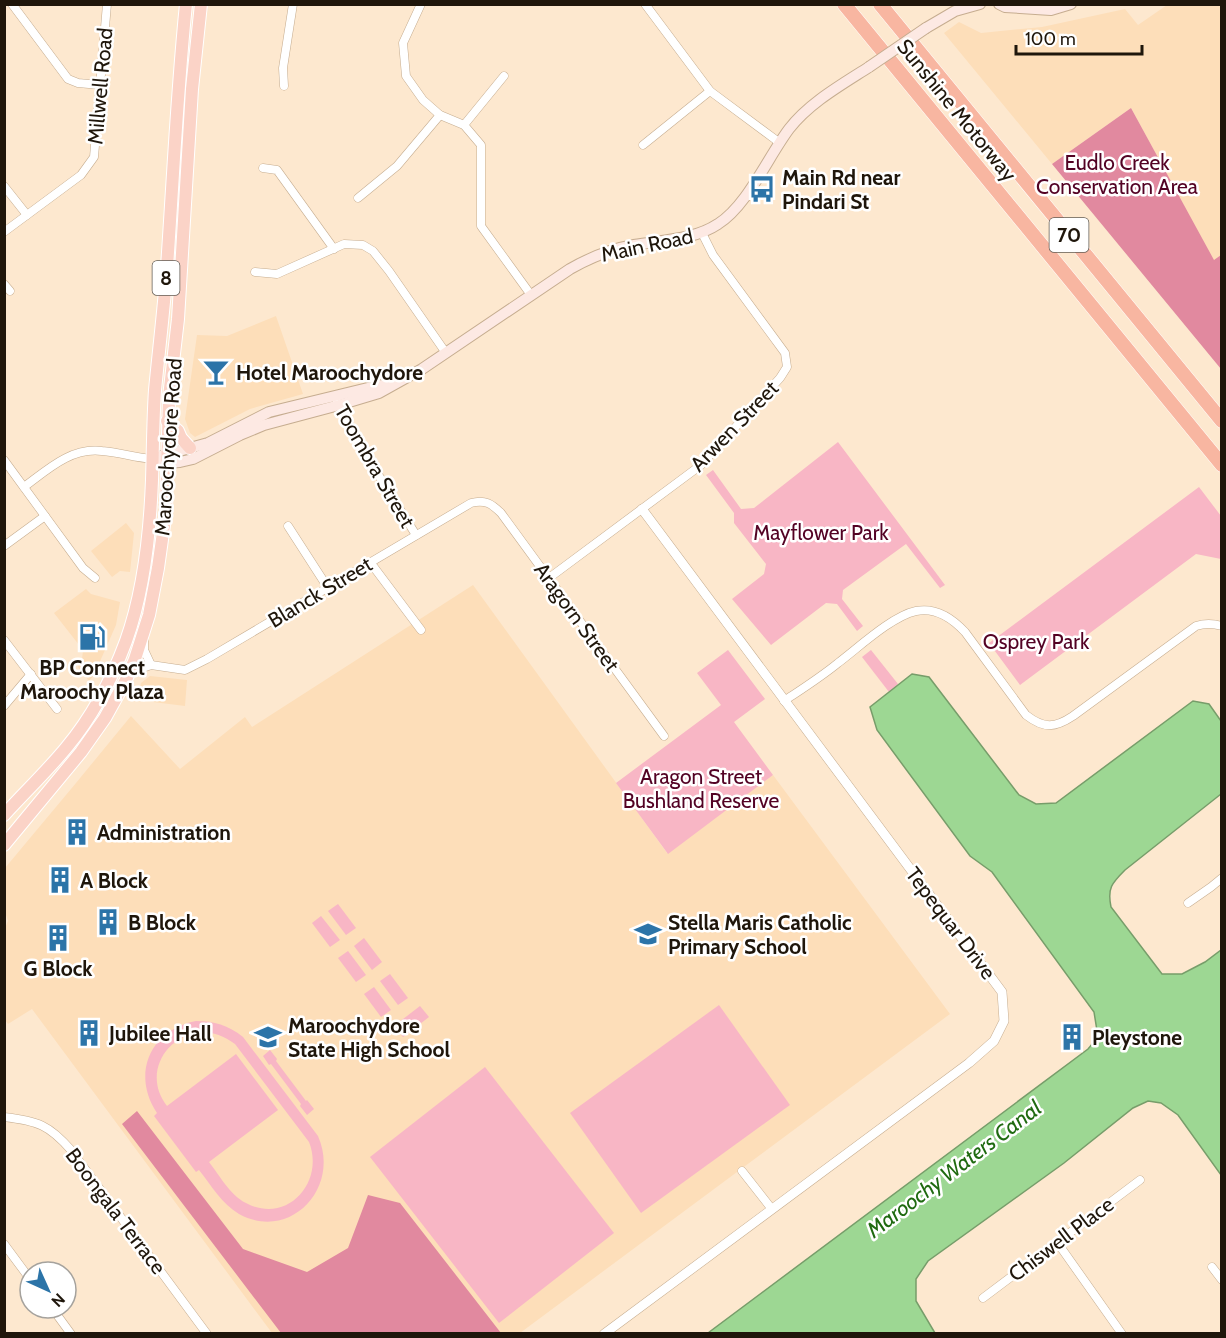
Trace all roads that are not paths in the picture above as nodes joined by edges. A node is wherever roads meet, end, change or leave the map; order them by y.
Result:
1 (12, 4) edge
2 (107, 4) edge
3 (186, 4) edge
4 (201, 4) edge
5 (293, 4) edge
6 (421, 4) edge
7 (645, 4) edge
8 (844, 4) edge
9 (880, 4) edge
10 (980, 4) edge
11 (999, 4) edge
12 (1071, 4) edge
13 (958, 8) edge
14 (504, 76) dead end
15 (100, 85) junction
16 (284, 86) dead end
17 (710, 91) junction
18 (440, 115) junction
19 (464, 125) junction
20 (780, 143) junction
21 (643, 145) dead end
22 (263, 168) dead end
23 (4, 186) edge
24 (358, 198) dead end
25 (27, 215) junction
26 (4, 232) edge
27 (702, 233) junction
28 (334, 249) junction
29 (255, 272) dead end
30 (4, 284) edge
31 (10, 291) dead end
32 (531, 295) junction
33 (446, 353) junction
34 (337, 401) junction
35 (167, 421) junction
36 (1221, 421) edge
37 (190, 448) junction
38 (167, 458) junction
39 (153, 459) junction
40 (4, 460) edge
41 (1221, 465) edge
42 (24, 487) junction
43 (485, 501) joint
44 (642, 509) junction
45 (45, 516) junction
46 (288, 526) dead end
47 (416, 535) junction
48 (4, 546) edge
49 (370, 562) junction
50 (95, 578) dead end
51 (549, 578) junction
52 (328, 588) junction
53 (1221, 626) edge
54 (422, 630) dead end
55 (144, 635) junction
56 (4, 640) edge
57 (151, 665) junction
58 (31, 674) junction
59 (127, 677) junction
60 (784, 701) junction
61 (4, 706) edge
62 (57, 709) dead end
63 (664, 736) dead end
64 (4, 815) edge
65 (4, 845) edge
66 (1221, 878) edge
67 (1188, 903) dead end
68 (4, 1117) edge
69 (742, 1171) dead end
70 (1140, 1180) dead end
71 (771, 1208) junction
72 (1057, 1242) junction
73 (4, 1244) edge
74 (18, 1263) edge
75 (1212, 1267) dead end
76 (1221, 1280) edge
77 (983, 1298) dead end
78 (61, 1320) edge
79 (71, 1334) edge
80 (207, 1334) edge
81 (604, 1334) edge
82 (1122, 1334) edge

1 - 15 street
2 - 15 street, Millwell Road
3 - 39 main road, Maroochydore Road / 8
4 - 35 main road, Maroochydore Road / 8
5 - 16 street
6 - 18 street
7 - 17 street
8 - 41 highway, Sunshine Motorway / 70
9 - 36 highway, Sunshine Motorway / 70
10 - 13 main road, Main Road
11 - 12 main road
13 - 20 main road, Main Road, bridge
14 - 19 street
15 - 25 street, Millwell Road
17 - 20 street
17 - 21 street
18 - 19 street
18 - 24 street
19 - 32 street
20 - 27 main road, Main Road
22 - 28 street
23 - 25 street
25 - 26 street, Millwell Road
27 - 32 main road, Main Road
27 - 44 street, Arwen Street
28 - 29 street
28 - 33 street
30 - 31 street
32 - 33 main road, Main Road
33 - 34 main road, Main Road
34 - 37 main road, Main Road
34 - 38 main road, Main Road
34 - 47 street, Toombra Street
35 - 37 main road
35 - 38 main road, Maroochydore Road / 8
37 - 38 main road, Main Road
38 - 39 main road, Main Road
38 - 55 main road, Maroochydore Road / 8
39 - 42 street
39 - 64 main road, Maroochydore Road / 8
40 - 42 street
42 - 45 street
43 - 47 street, Blanck Street
43 - 51 street, Aragorn Street
44 - 51 street, Arwen Street
44 - 60 street, Tepequar Drive
45 - 48 street
45 - 50 street
46 - 52 street
47 - 49 street, Blanck Street
49 - 52 street, Blanck Street
49 - 54 street
51 - 63 street, Aragorn Street
52 - 57 street, Blanck Street
53 - 60 street
55 - 57 street
55 - 59 main road, Maroochydore Road / 8
56 - 58 street
57 - 59 street
58 - 61 street
58 - 62 street
59 - 65 main road, Maroochydore Road / 8
60 - 71 street, Tepequar Drive
66 - 67 street
68 - 80 street, Boongala Terrace
69 - 71 street
70 - 72 street, Chiswell Place
71 - 81 street, Tepequar Drive
72 - 77 street, Chiswell Place
72 - 82 street
73 - 74 street
75 - 76 street
78 - 79 street

